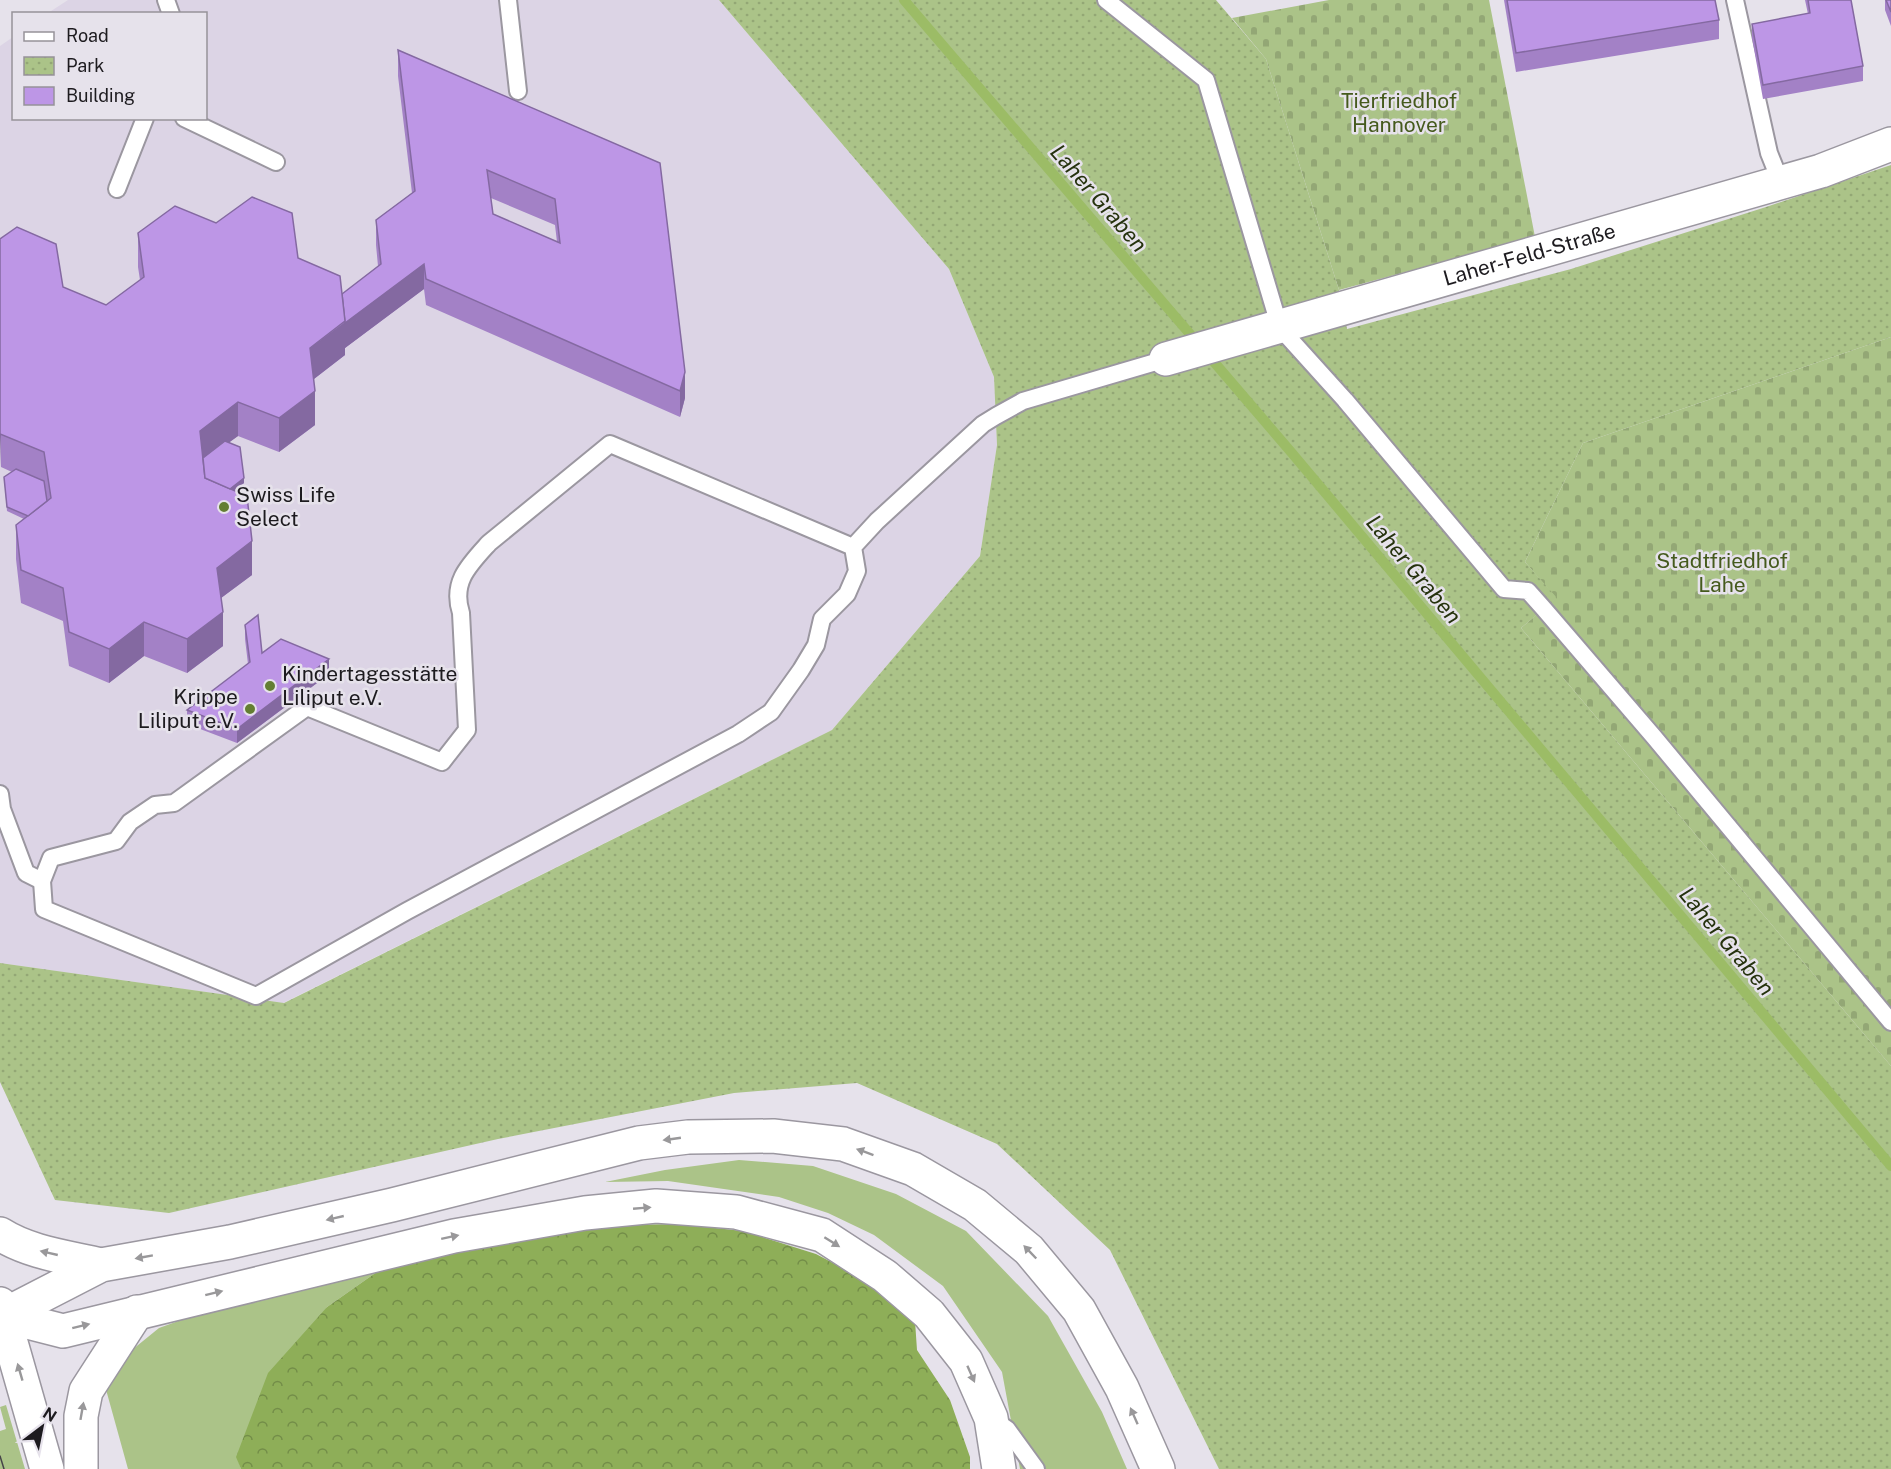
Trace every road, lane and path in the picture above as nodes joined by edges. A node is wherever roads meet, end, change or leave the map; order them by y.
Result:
1 (508, 0) edge
2 (1106, 0) edge
3 (1735, 0) edge
4 (518, 91) dead end
5 (143, 120) edge
6 (188, 120) edge
7 (1891, 144) edge
8 (276, 162) dead end
9 (1781, 183) junction
10 (117, 189) dead end
11 (1280, 328) junction
12 (1166, 359) joint
13 (853, 547) junction
14 (0, 794) edge
15 (42, 881) junction
16 (1891, 1022) edge
17 (0, 1234) edge
18 (101, 1265) junction
19 (137, 1312) junction
20 (1, 1313) edge
21 (991, 1418) junction
22 (47, 1469) edge
23 (81, 1469) edge
24 (999, 1469) edge
25 (1036, 1469) edge
26 (1158, 1469) edge

1 - 4 lane
2 - 11 lane
3 - 9 lane
5 - 10 lane
6 - 8 lane
7 - 9 main road, Laher-Feld-Straße
9 - 11 main road, Laher-Feld-Straße
11 - 12 main road, Laher-Feld-Straße
11 - 16 lane
12 - 13 lane
13 - 15 lane
13 - 15 lane
14 - 15 lane
18 -> 17 main road
18 - 20 main road
26 -> 18 main road
20 -> 19 main road
19 -> 21 main road
23 -> 19 main road
22 -> 20 main road
21 - 24 main road
21 - 25 lane

